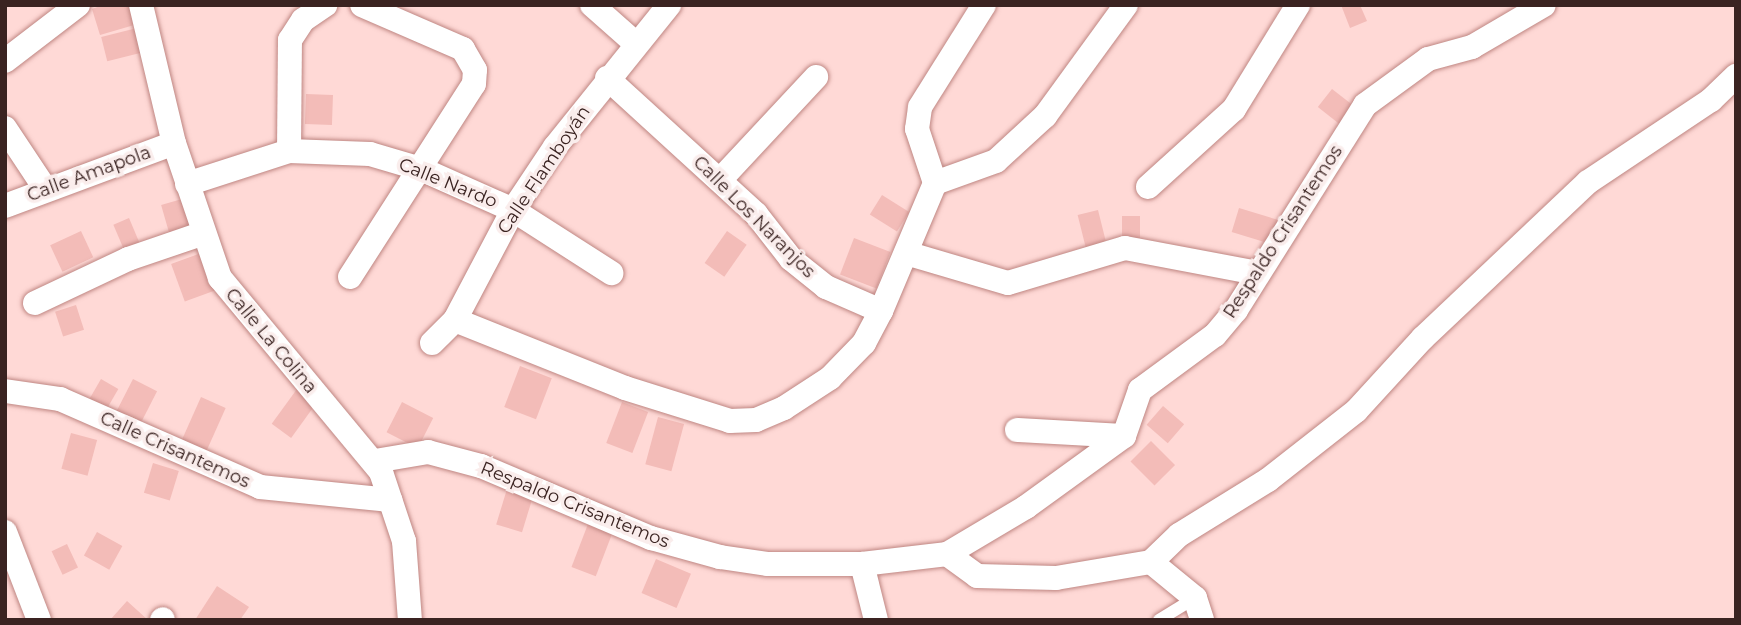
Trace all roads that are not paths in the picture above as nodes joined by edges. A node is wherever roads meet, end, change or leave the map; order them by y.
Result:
1 (78, 5) edge
2 (141, 5) edge
3 (325, 5) edge
4 (362, 5) edge
5 (592, 5) edge
6 (669, 5) edge
7 (984, 5) edge
8 (1126, 5) edge
9 (1298, 5) edge
10 (1544, 5) edge
11 (634, 42) junction
12 (5, 61) edge
13 (1736, 76) edge
14 (816, 77) dead end
15 (607, 78) junction
16 (5, 128) edge
17 (174, 143) junction
18 (289, 151) junction
19 (421, 169) junction
20 (720, 180) junction
21 (935, 183) junction
22 (187, 184) junction
23 (44, 187) junction
24 (1148, 187) dead end
25 (5, 206) edge
26 (513, 210) junction
27 (201, 234) junction
28 (906, 253) junction
29 (1257, 272) junction
30 (611, 273) dead end
31 (350, 277) dead end
32 (34, 303) dead end
33 (881, 311) junction
34 (455, 320) junction
35 (432, 343) dead end
36 (5, 391) edge
37 (1017, 430) dead end
38 (1124, 436) junction
39 (375, 461) junction
40 (390, 500) junction
41 (5, 532) edge
42 (947, 554) junction
43 (1151, 562) junction
44 (862, 564) junction
45 (1199, 609) edge
46 (39, 620) edge
47 (410, 620) edge
48 (876, 620) edge
49 (1159, 620) edge

1 - 12 street
2 - 17 street, Calle La Colina
3 - 18 street
4 - 19 street
5 - 11 street
6 - 11 street, Calle Flamboyán
7 - 21 street
8 - 21 street
9 - 24 street
10 - 29 street, Respaldo Crisantemos
11 - 15 street, Calle Flamboyán
13 - 43 street
14 - 20 street
15 - 20 street, Calle Los Naranjos
15 - 26 street, Calle Flamboyán
16 - 23 street
17 - 22 street, Calle La Colina
17 - 23 street, Calle Amapola
18 - 19 street, Calle Nardo
18 - 22 street, Calle Nardo
19 - 26 street, Calle Nardo
19 - 31 street
20 - 33 street, Calle Los Naranjos
21 - 28 street
22 - 27 street, Calle La Colina
23 - 25 street, Calle Amapola
26 - 30 street, Calle Nardo
26 - 34 street, Calle Flamboyán
27 - 32 street
27 - 39 street, Calle La Colina
28 - 29 street
28 - 33 street
29 - 38 street, Respaldo Crisantemos
33 - 34 street
34 - 35 street, Calle Flamboyán
36 - 40 street, Calle Crisantemos
37 - 38 street
38 - 42 street, Respaldo Crisantemos
39 - 40 street, Calle La Colina
39 - 44 street, Respaldo Crisantemos
40 - 47 street, Calle La Colina
41 - 46 street
42 - 43 street
42 - 44 street, Respaldo Crisantemos
43 - 45 street
44 - 48 street
45 - 49 lane

